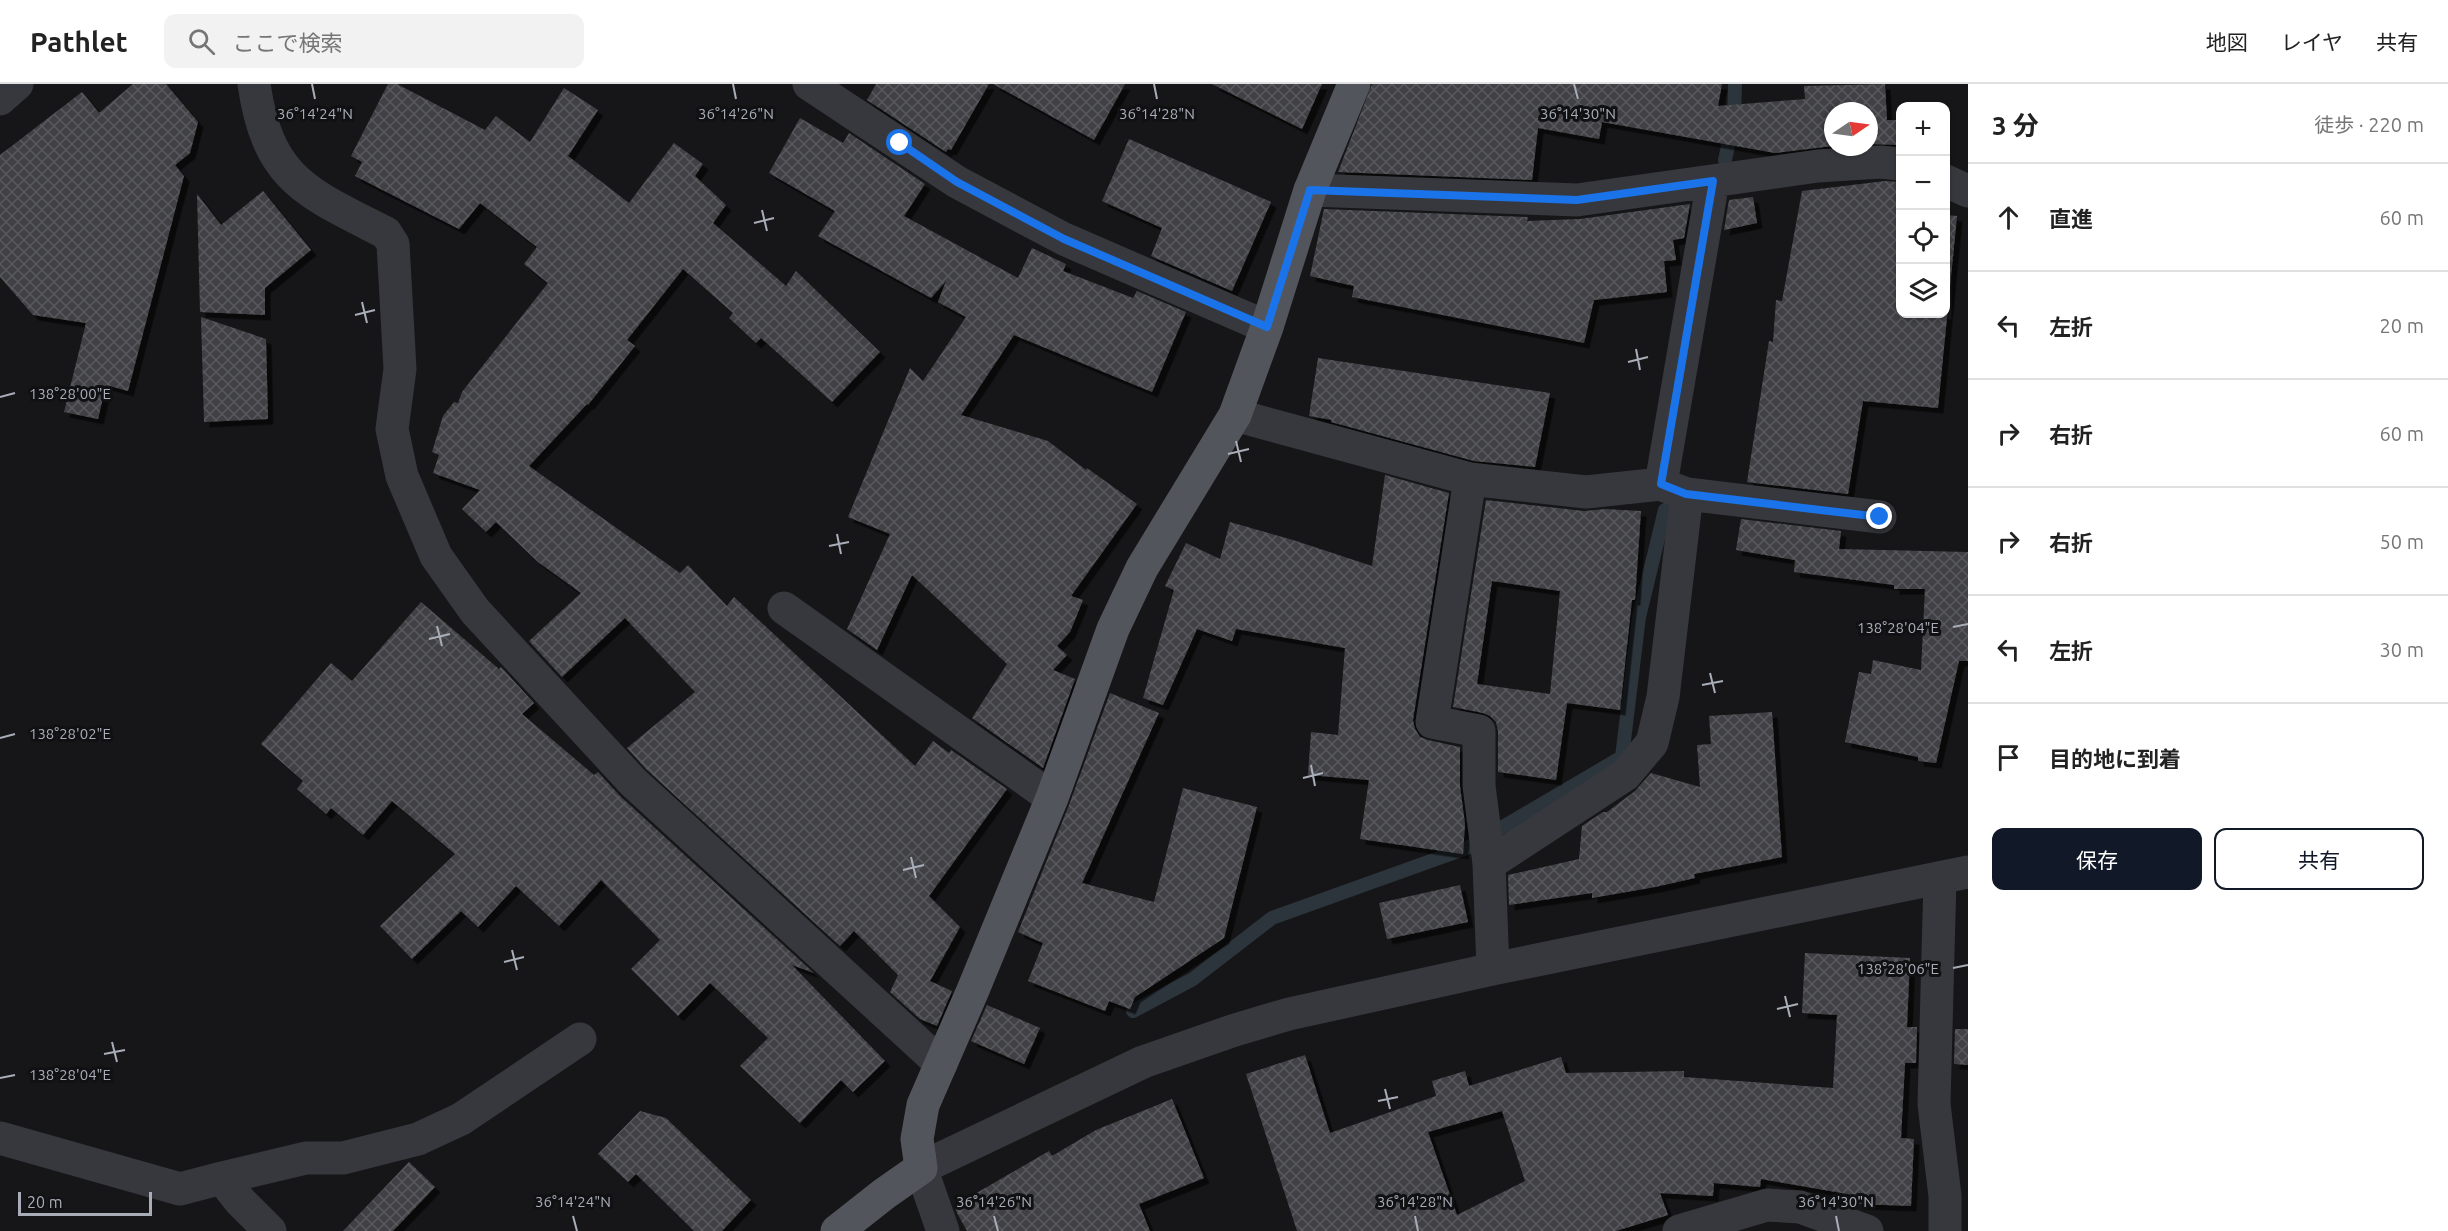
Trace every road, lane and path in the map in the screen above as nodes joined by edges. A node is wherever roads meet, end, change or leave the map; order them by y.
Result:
1 (17, 84) edge
2 (254, 84) edge
3 (808, 84) edge
4 (1354, 84) edge
5 (0, 99) edge
6 (1896, 164) edge
7 (1713, 181) junction
8 (1950, 184) edge
9 (1310, 190) junction
10 (1968, 191) edge
11 (1267, 327) junction
12 (1235, 416) junction
13 (1470, 479) junction
14 (1674, 489) junction
15 (1880, 517) dead end
16 (784, 608) dead end
17 (1052, 798) junction
18 (1486, 848) junction
19 (1954, 875) edge
20 (1493, 969) junction
21 (580, 1039) dead end
22 (941, 1064) junction
23 (0, 1138) edge
24 (921, 1168) junction
25 (222, 1178) junction
26 (270, 1231) edge
27 (837, 1231) edge
28 (943, 1231) edge
29 (1679, 1231) edge
30 (1867, 1231) edge
31 (1945, 1231) edge

1 - 5 street
2 - 22 street
3 - 11 street
4 - 9 main road
6 - 7 street
7 - 9 street
7 - 14 street
8 - 10 street
9 - 11 main road
11 - 12 main road
12 - 13 street
12 - 17 main road
13 - 14 street
13 - 18 street
14 - 15 street
14 - 18 street
16 - 17 street
17 - 22 main road
18 - 20 street
19 - 20 street
19 - 31 street
20 - 24 street
21 - 25 street
22 - 24 main road
23 - 25 street
24 - 27 main road
24 - 28 street
25 - 26 street
29 - 30 street

